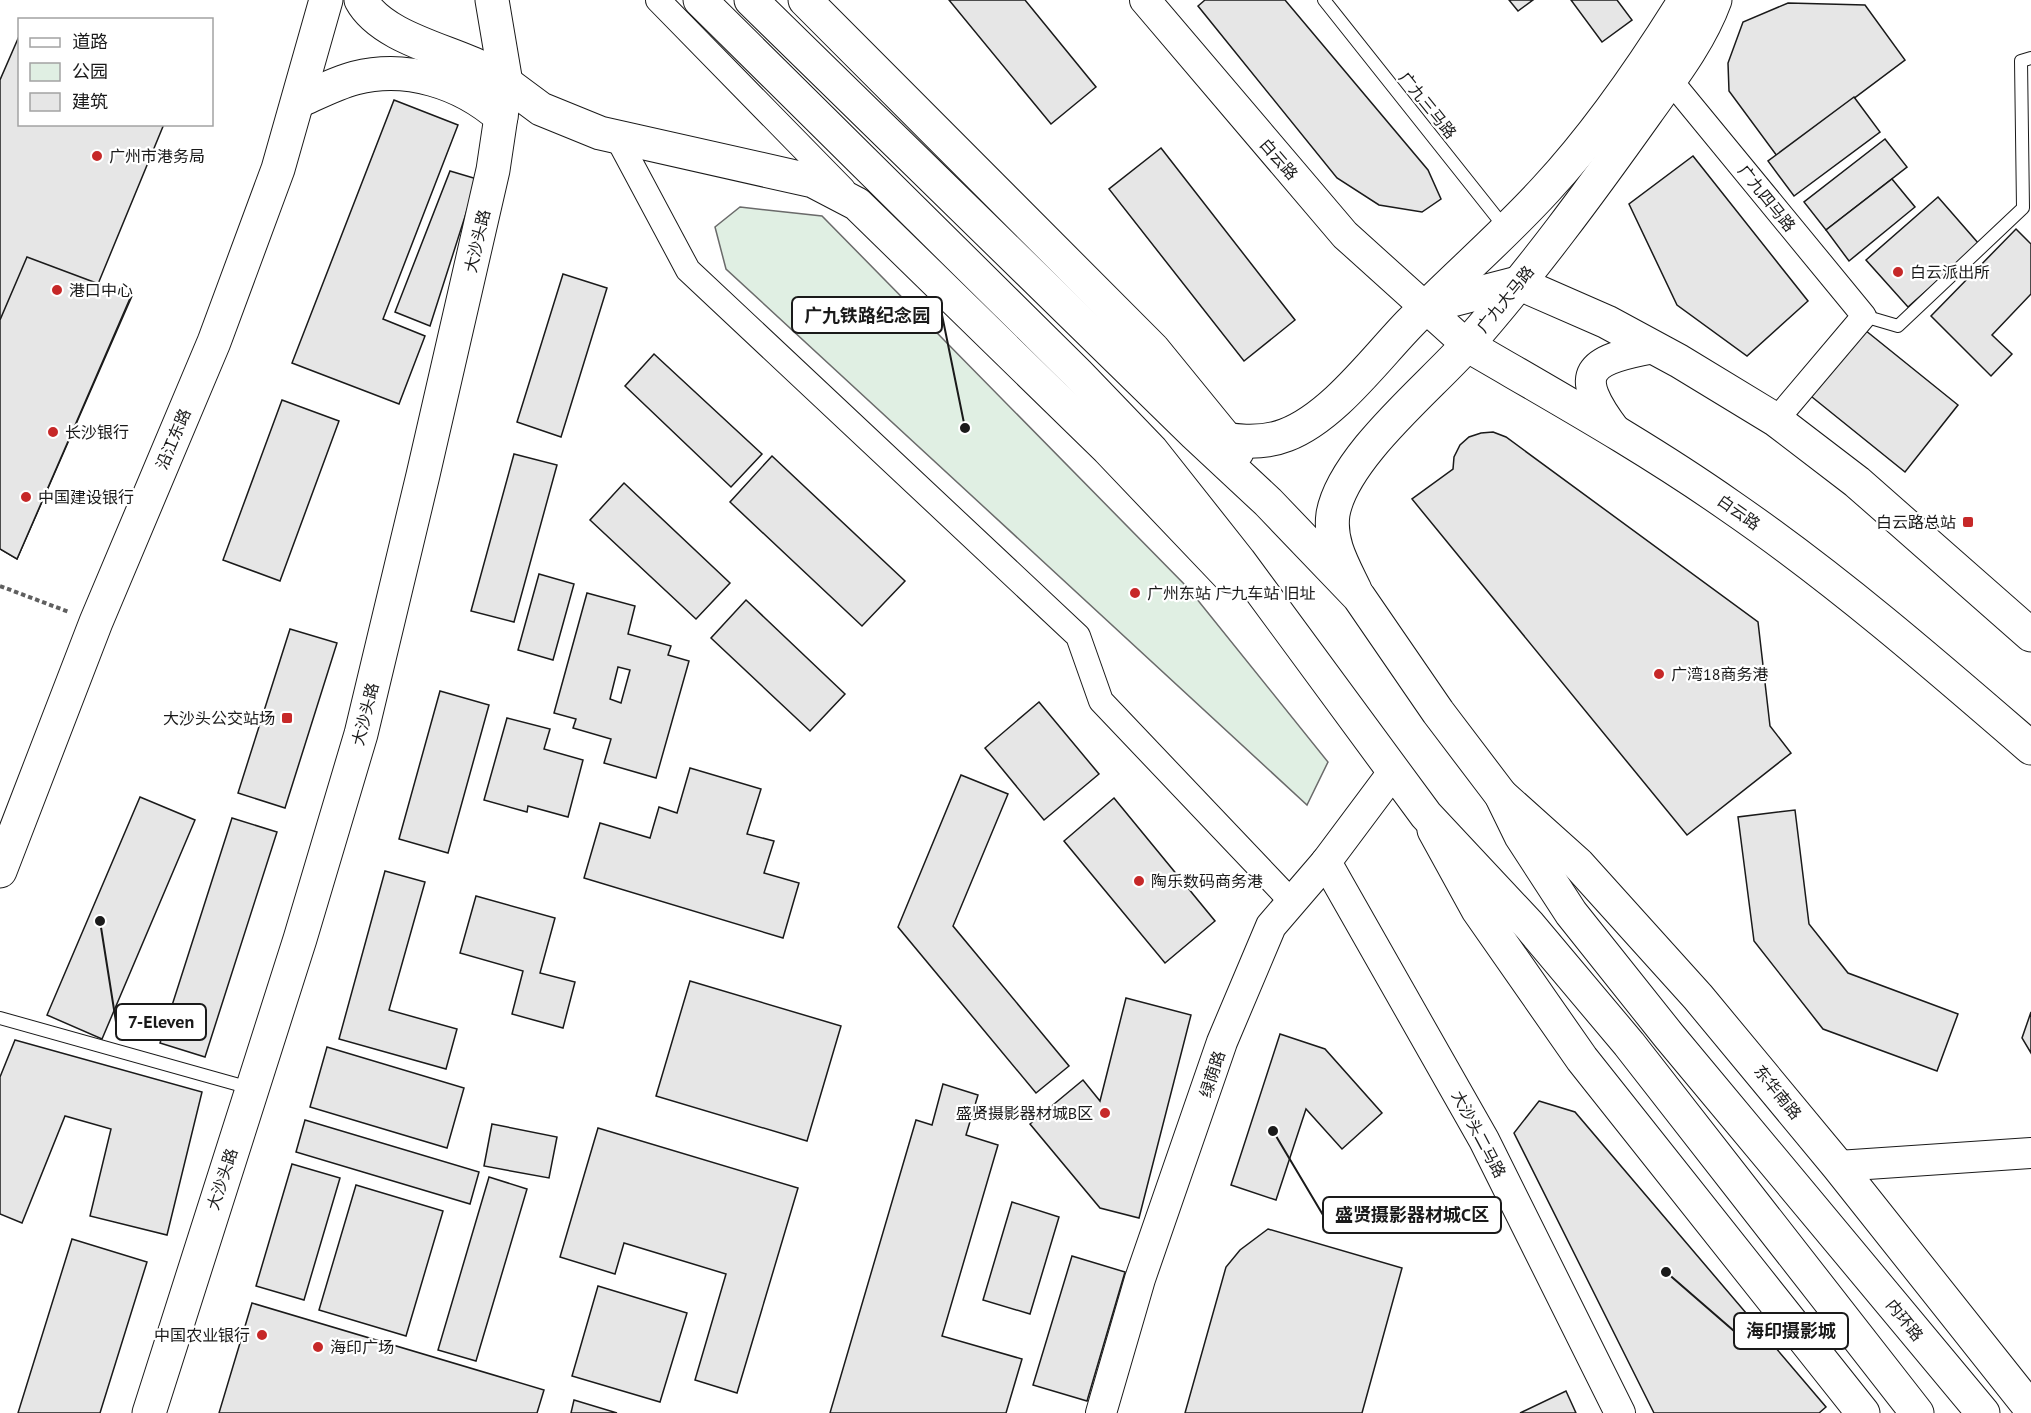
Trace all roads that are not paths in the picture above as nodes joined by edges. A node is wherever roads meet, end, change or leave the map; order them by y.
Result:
1 (326, 0) edge
2 (361, 0) edge
3 (492, 0) edge
4 (658, 0) edge
5 (700, 0) edge
6 (751, 0) edge
7 (806, 0) edge
8 (1145, 0) edge
9 (1324, 0) edge
10 (1685, 0) edge
11 (1715, 0) edge
12 (2031, 58) edge
13 (1670, 80) junction
14 (506, 83) junction
15 (299, 101) junction
16 (501, 117) junction
17 (618, 139) junction
18 (857, 204) junction
19 (1507, 230) junction
20 (1518, 283) junction
21 (1425, 307) junction
22 (1864, 316) junction
23 (1467, 345) junction
24 (1654, 348) junction
25 (1776, 420) junction
26 (1616, 431) junction
27 (1195, 434) junction
28 (1230, 441) junction
29 (1268, 502) junction
30 (1359, 597) junction
31 (2031, 635) edge
32 (1295, 640) junction
33 (2031, 748) edge
34 (1394, 771) junction
35 (1501, 795) junction
36 (1426, 815) junction
37 (1326, 862) junction
38 (0, 870) edge
39 (1292, 902) junction
40 (0, 1018) edge
41 (252, 1089) junction
42 (2031, 1153) edge
43 (1838, 1166) junction
44 (2031, 1409) edge
45 (149, 1413) edge
46 (1101, 1413) edge
47 (1620, 1413) edge
48 (1863, 1413) edge
49 (1917, 1413) edge
50 (1983, 1413) edge

1 - 15 main road, 沿江东路
2 - 14 main road
3 - 14 main road, 大沙头路
4 - 18 street
5 - 32 main road
6 - 27 main road
7 - 28 main road
8 - 21 street, 白云路
9 - 19 lane, 广九三马路
10 - 19 main road
11 - 13 main road, 广九大马路
12 - 22 lane
13 - 20 main road, 广九大马路
13 - 22 street, 广九四马路
14 - 16 main road, 大沙头路
14 - 17 main road
15 - 16 main road
15 - 38 main road, 沿江东路
16 - 41 main road, 大沙头路
17 - 18 main road
17 - 39 street
18 - 32 main road
19 - 21 main road
20 - 21 main road
20 - 23 main road, 广九大马路
20 - 24 main road
21 - 23 street, 白云路
21 - 28 main road
22 - 25 street
23 - 26 main road, 白云路
23 - 30 main road, 广九大马路
24 - 25 main road
24 - 26 street
25 - 31 main road
26 - 33 main road, 白云路
27 - 28 main road
27 - 29 main road
28 - 29 main road
29 - 30 main road
30 - 35 main road
32 - 34 main road
34 - 36 main road
34 - 37 street, 绿荫路
35 - 43 main road, 东华南路
35 - 50 main road, 内环路
36 - 48 main road
36 - 49 main road
37 - 39 street, 绿荫路
37 - 47 street, 大沙头二马路
39 - 46 street, 绿荫路
40 - 41 lane
41 - 45 main road, 大沙头路
42 - 43 street
43 - 44 main road, 东华南路

